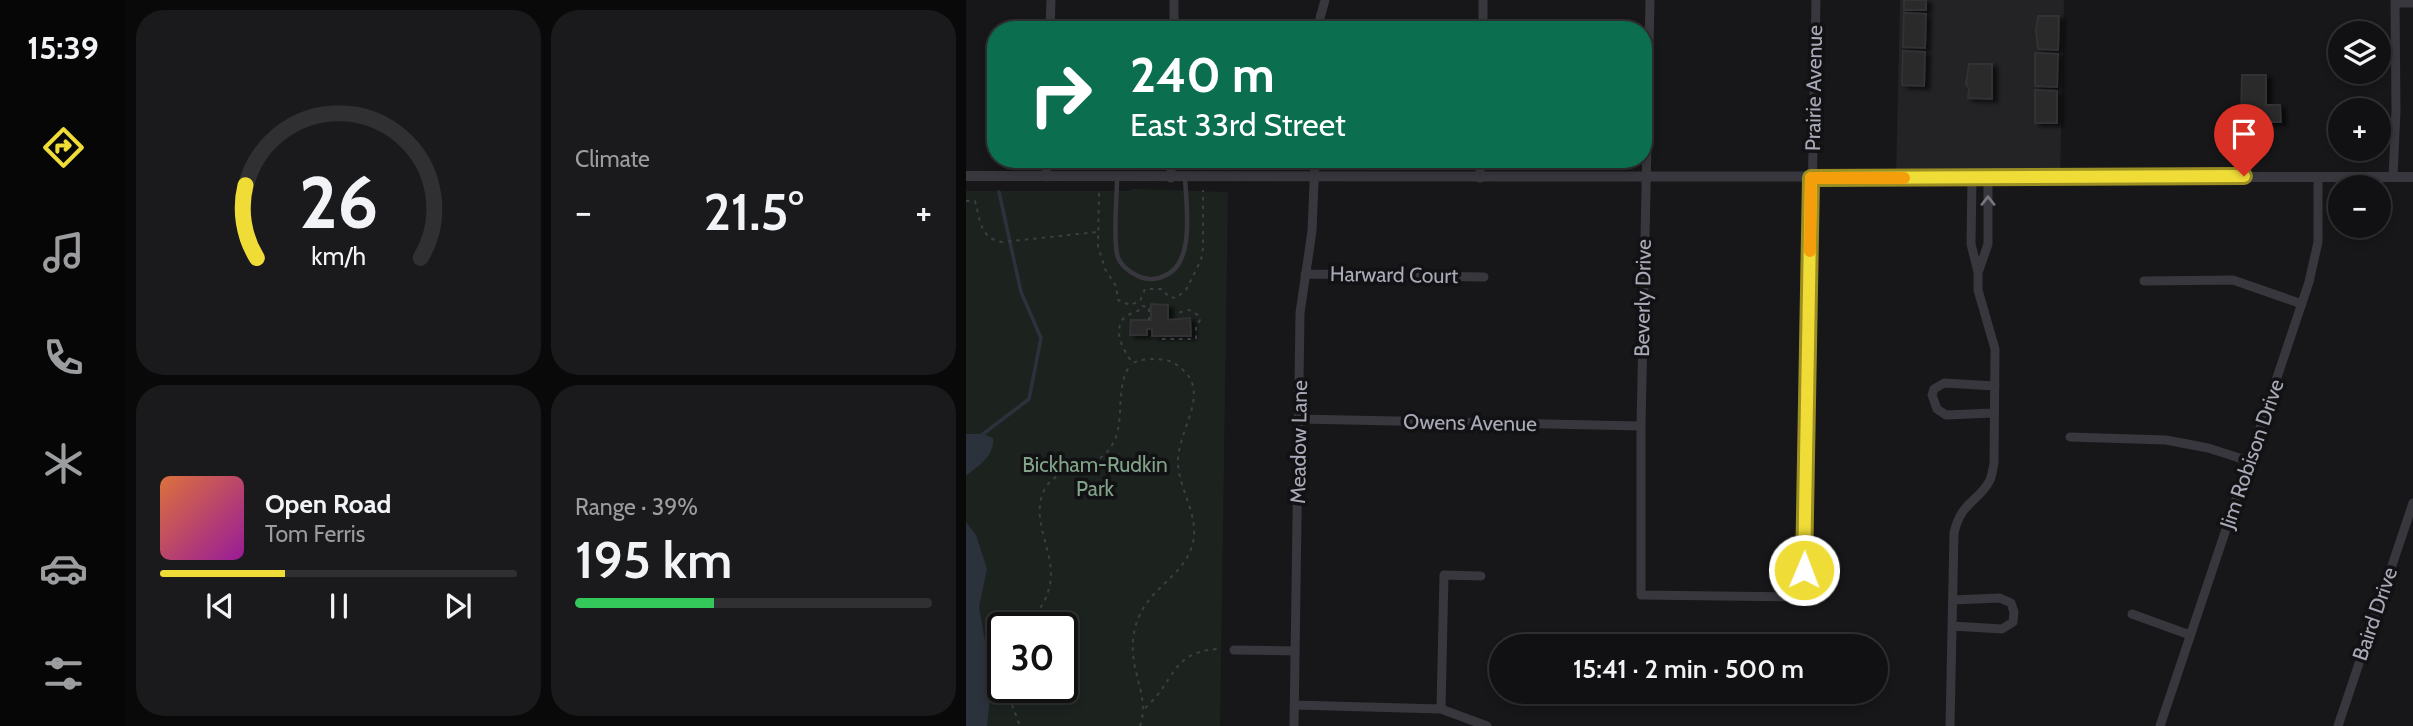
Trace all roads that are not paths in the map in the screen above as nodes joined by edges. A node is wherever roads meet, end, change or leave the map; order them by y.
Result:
1 (1051, 0) edge
2 (1174, 0) edge
3 (1325, 0) edge
4 (1483, 0) edge
5 (1650, 0) edge
6 (1816, 0) edge
7 (2395, 1) edge
8 (2413, 3) edge
9 (1050, 21) edge
10 (1174, 21) edge
11 (1320, 21) edge
12 (1483, 21) edge
13 (1649, 21) edge
14 (1046, 168) edge
15 (1171, 168) edge
16 (1315, 168) edge
17 (1480, 168) edge
18 (1645, 168) edge
19 (966, 176) edge
20 (1046, 177) junction
21 (1117, 177) junction
22 (1185, 177) junction
23 (1972, 177) junction
24 (1988, 177) junction
25 (2318, 177) junction
26 (2393, 177) junction
27 (2413, 177) edge
28 (1171, 178) junction
29 (1314, 178) junction
30 (1480, 178) junction
31 (1645, 178) junction
32 (1811, 178) junction
33 (1971, 237) junction
34 (1988, 237) junction
35 (1978, 272) junction
36 (1305, 274) junction
37 (1484, 277) dead end
38 (2144, 281) dead end
39 (2302, 304) junction
40 (1995, 386) junction
41 (1994, 413) junction
42 (1299, 419) junction
43 (1641, 426) junction
44 (2070, 437) dead end
45 (2249, 461) junction
46 (2413, 503) edge
47 (1481, 576) dead end
48 (1641, 595) joint
49 (1953, 600) junction
50 (2132, 614) dead end
51 (1952, 626) junction
52 (2190, 635) junction
53 (1234, 650) dead end
54 (1295, 651) junction
55 (1294, 705) junction
56 (1441, 709) junction
57 (1294, 726) edge
58 (1487, 726) edge
59 (1950, 726) edge
60 (2160, 726) edge
61 (2338, 726) edge

1 - 9 street
2 - 10 street
3 - 11 street
4 - 12 street
5 - 13 street, Beverly Drive
6 - 32 street, Prairie Avenue
7 - 8 street
7 - 26 street
14 - 20 street
15 - 28 street
16 - 29 street, Meadow Lane
17 - 30 street
18 - 31 street, Beverly Drive
19 - 20 street
20 - 21 street
21 - 22 lane
21 - 28 street
22 - 28 street
22 - 29 street
23 - 24 street
23 - 32 street
23 - 33 street
24 - 25 street
34 -> 24 street
25 - 26 street
25 - 39 street, Jim Robison Drive
26 - 27 street
29 - 30 street
29 - 36 street, Meadow Lane
30 - 31 street
31 - 32 street
31 - 43 street, Beverly Drive
32 - 48 street, Prairie Avenue
33 - 34 street
33 - 35 street
34 - 35 street
35 - 40 street
36 - 37 street, Harward Court
36 - 42 street, Meadow Lane
38 - 39 street
39 - 45 street, Jim Robison Drive
40 - 41 street
40 - 41 street
41 - 49 street
42 - 43 street, Owens Avenue
42 - 54 street, Meadow Lane
43 - 48 street, Beverly Drive
44 - 45 street
45 - 52 street, Jim Robison Drive
46 - 61 street, Baird Drive
47 - 56 street
49 - 51 street
49 - 51 street
50 - 52 street
51 - 59 street
52 - 60 street, Jim Robison Drive
53 - 54 street
54 - 55 street, Meadow Lane
55 - 56 street
55 - 57 street, Meadow Lane
56 - 58 street

